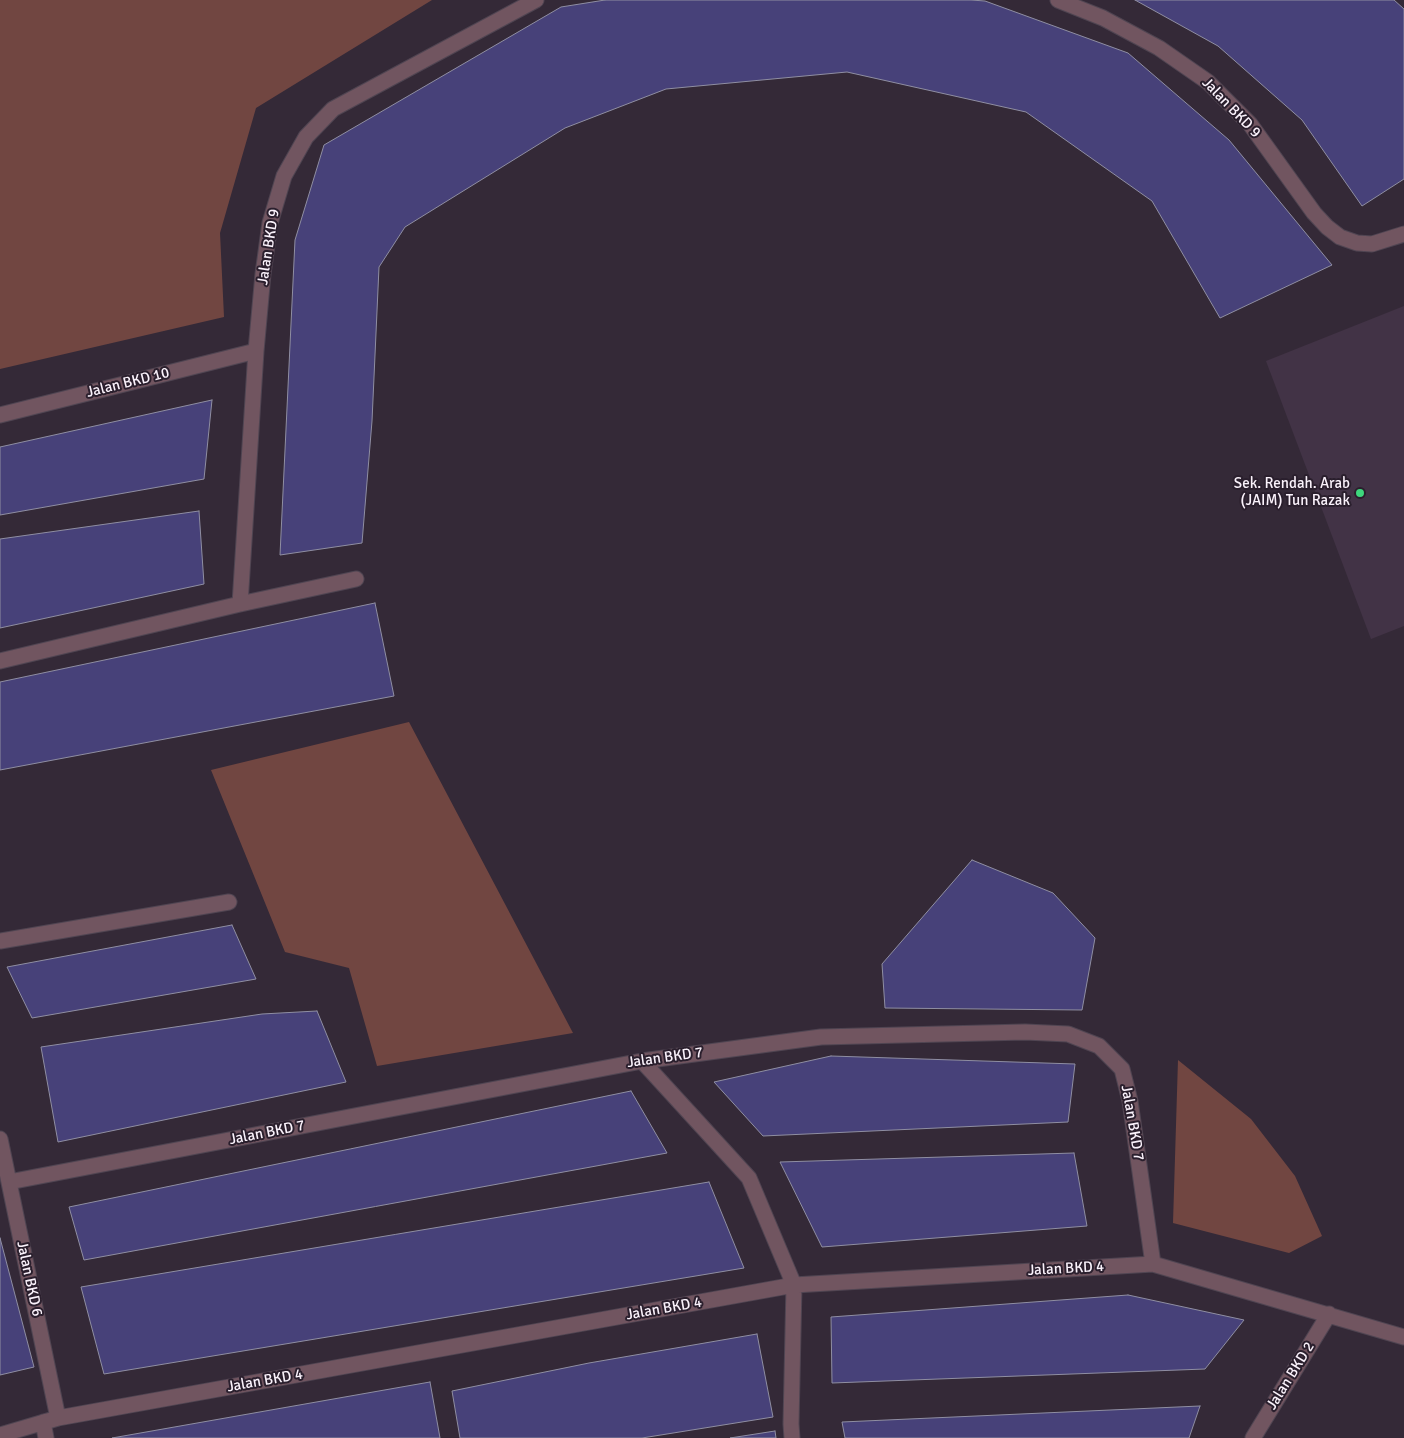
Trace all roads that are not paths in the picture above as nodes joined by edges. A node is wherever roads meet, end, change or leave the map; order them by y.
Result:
1 (536, 0) edge
2 (1058, 0) edge
3 (1404, 234) edge
4 (256, 351) junction
5 (0, 415) edge
6 (356, 579) dead end
7 (240, 604) junction
8 (0, 661) edge
9 (229, 902) dead end
10 (0, 941) edge
11 (642, 1061) junction
12 (0, 1139) edge
13 (9, 1182) junction
14 (1153, 1264) junction
15 (794, 1286) junction
16 (1329, 1314) junction
17 (1404, 1337) edge
18 (58, 1418) junction
19 (43, 1422) junction
20 (0, 1435) edge
21 (46, 1438) edge
22 (792, 1438) edge
23 (1253, 1438) edge

1 - 4 street, Jalan BKD 9
2 - 3 street, Jalan BKD 9
4 - 5 street, Jalan BKD 10
4 - 7 street, Jalan BKD 9
6 - 7 street
7 - 8 street
9 - 10 street
11 - 13 street, Jalan BKD 7
11 - 14 street, Jalan BKD 7
11 - 15 street
12 - 13 street, Jalan BKD 6
13 - 18 street, Jalan BKD 6
14 - 15 street, Jalan BKD 4
14 - 16 street, Jalan BKD 4
15 - 18 street, Jalan BKD 4
15 - 22 street
16 - 17 street, Jalan BKD 4
16 - 23 street, Jalan BKD 2
18 - 19 street, Jalan BKD 4
19 - 20 street, Jalan BKD 4
19 - 21 street

